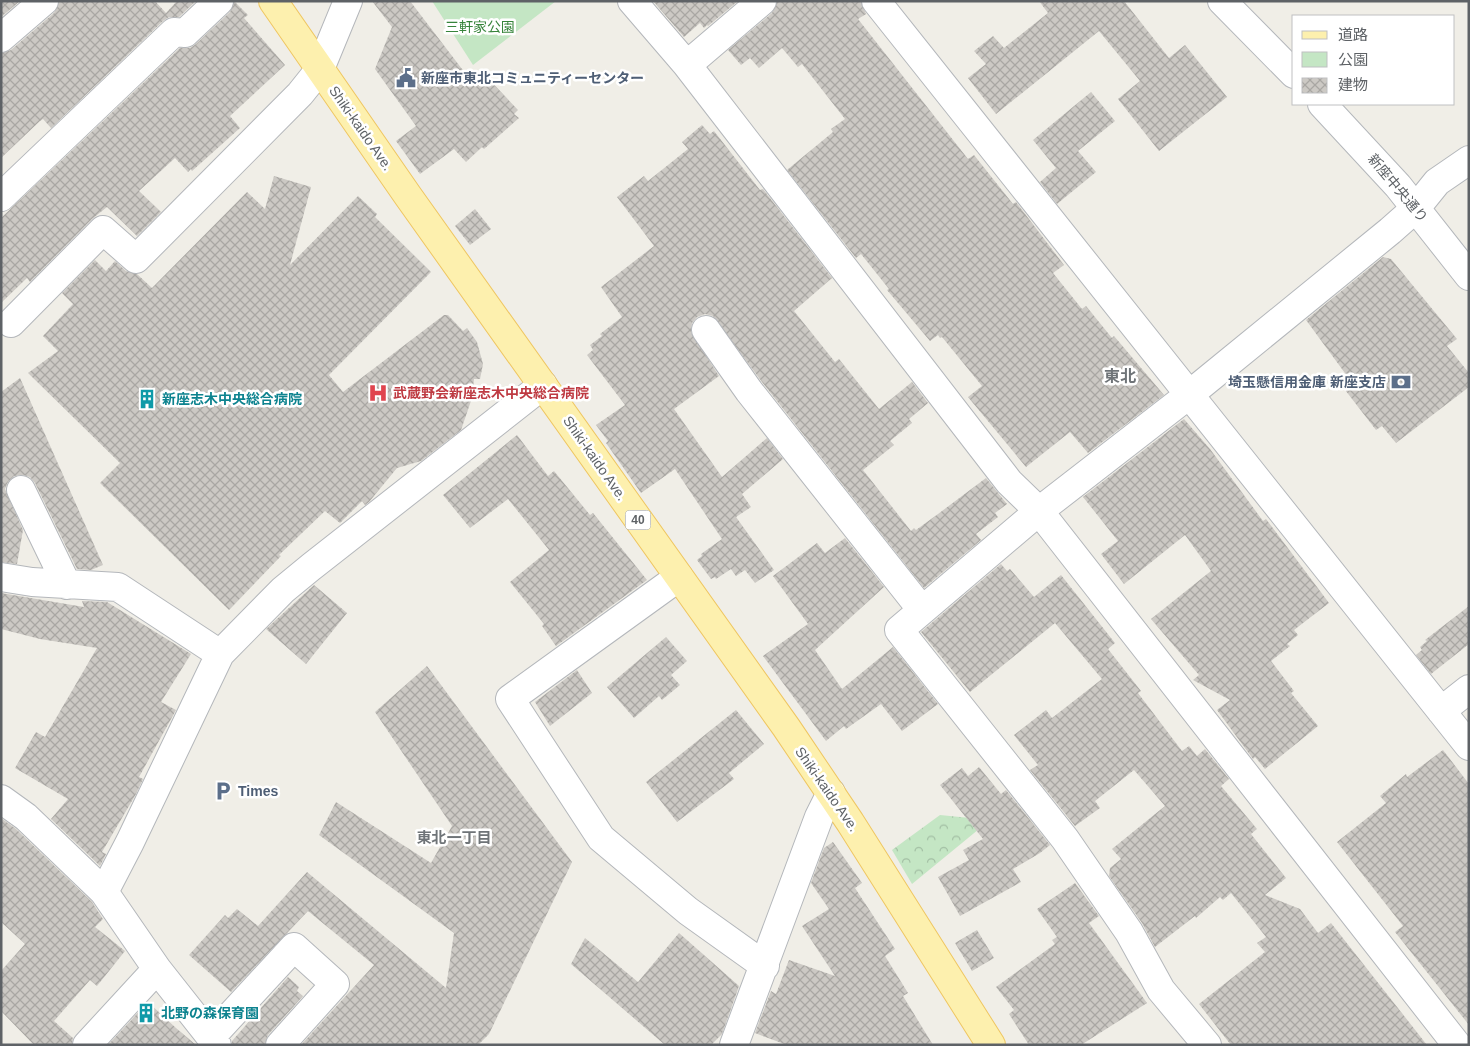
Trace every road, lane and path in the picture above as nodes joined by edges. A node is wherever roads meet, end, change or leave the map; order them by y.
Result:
1 (44, 1) edge
2 (219, 1) edge
3 (273, 1) edge
4 (348, 1) edge
5 (632, 1) edge
6 (762, 1) edge
7 (876, 1) edge
8 (1222, 1) edge
9 (1, 38) edge
10 (687, 66) junction
11 (320, 69) junction
12 (1292, 72) edge
13 (1323, 105) edge
14 (1469, 160) edge
15 (1, 197) edge
16 (1416, 208) junction
17 (1469, 276) edge
18 (11, 323) dead end
19 (706, 330) dead end
20 (543, 385) junction
21 (1190, 394) junction
22 (21, 490) dead end
23 (1039, 511) junction
24 (1, 577) edge
25 (679, 577) junction
26 (67, 584) junction
27 (922, 610) junction
28 (220, 654) junction
29 (1469, 689) edge
30 (1441, 711) junction
31 (1469, 746) edge
32 (831, 793) junction
33 (1, 799) edge
34 (104, 892) junction
35 (765, 966) junction
36 (157, 969) junction
37 (214, 1041) edge
38 (87, 1045) edge
39 (280, 1045) edge
40 (734, 1045) edge
41 (992, 1045) edge
42 (1207, 1045) edge
43 (1457, 1045) edge

1 - 9 street
2 - 15 street
3 - 11 main road, Shiki-kaido Ave. / 40
4 - 11 street
5 - 10 street
6 - 10 street
7 - 21 street
8 - 12 street
10 - 23 street
11 - 18 street
11 - 20 main road, Shiki-kaido Ave. / 40
13 - 16 street, 新座中央通り
14 - 16 street
16 - 17 street, 新座中央通り
16 - 21 street
19 - 27 street
20 - 25 main road, Shiki-kaido Ave. / 40
20 - 28 street
21 - 23 street
21 - 30 street
22 - 26 street
23 - 27 street
23 - 43 street
24 - 26 street
25 - 32 main road, Shiki-kaido Ave. / 40
25 - 35 street
26 - 28 street
27 - 42 street
28 - 34 street
29 - 30 street
30 - 31 street
32 - 35 street
32 - 41 main road, Shiki-kaido Ave. / 40
33 - 34 street
34 - 36 street
35 - 40 street
36 - 37 street
36 - 38 street
37 - 39 street

